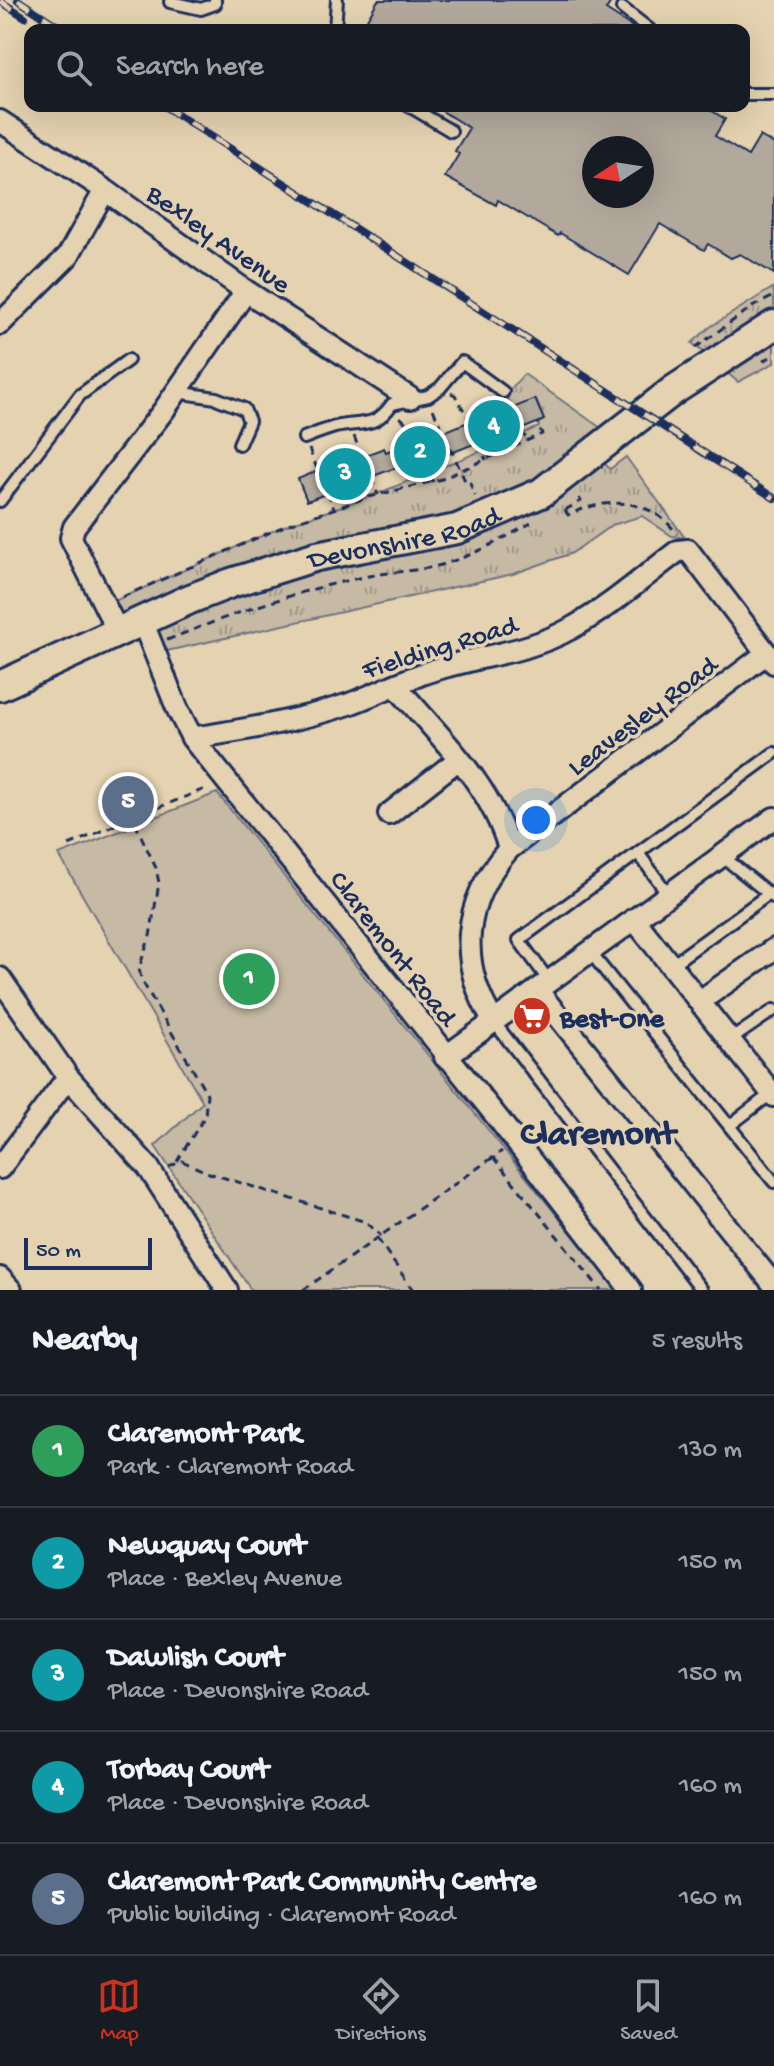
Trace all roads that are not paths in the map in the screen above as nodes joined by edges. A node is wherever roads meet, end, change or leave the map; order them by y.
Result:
1 (337, 0) edge
2 (217, 1) edge
3 (170, 2) edge
4 (622, 8) dead end
5 (335, 24) edge
6 (642, 24) edge
7 (750, 94) edge
8 (774, 94) edge
9 (419, 112) edge
10 (0, 121) edge
11 (451, 131) dead end
12 (105, 190) junction
13 (246, 291) junction
14 (0, 324) edge
15 (774, 325) edge
16 (128, 360) dead end
17 (177, 392) junction
18 (503, 392) dead end
19 (419, 397) junction
20 (304, 438) road end
21 (239, 444) dead end
22 (0, 501) edge
23 (138, 634) junction
24 (770, 658) edge
25 (395, 685) junction
26 (0, 686) edge
27 (192, 738) junction
28 (774, 753) edge
29 (459, 759) junction
30 (389, 814) dead end
31 (770, 826) edge
32 (509, 849) junction
33 (638, 853) junction
34 (722, 856) junction
35 (668, 894) junction
36 (772, 896) edge
37 (634, 919) junction
38 (774, 949) edge
39 (590, 952) junction
40 (671, 965) junction
41 (0, 978) edge
42 (543, 986) junction
43 (700, 1001) junction
44 (774, 1010) edge
45 (494, 1022) junction
46 (730, 1040) junction
47 (445, 1057) junction
48 (68, 1077) junction
49 (770, 1086) edge
50 (729, 1126) junction
51 (0, 1168) edge
52 (774, 1182) edge
53 (0, 1278) edge
54 (774, 1285) edge
55 (11, 1290) edge
56 (227, 1290) edge
57 (631, 1290) edge
58 (702, 1290) edge

1 - 5 lane
2 - 3 lane
4 - 6 lane
7 - 8 lane
9 - 11 lane
10 - 12 street, Bexley Avenue
12 - 13 street, Bexley Avenue
12 - 14 street
13 - 17 street, Claremont Road
13 - 19 street, Bexley Avenue
15 - 23 main road, Devonshire Road
16 - 22 lane
17 - 21 lane
17 - 23 street, Claremont Road
18 - 19 lane
19 - 20 lane
23 - 26 main road, Devonshire Road
23 - 27 street, Claremont Road
24 - 25 street, Fielding Road
24 - 32 street, Leavesley Road
25 - 27 street, Fielding Road
25 - 29 street
27 - 47 street, Claremont Road
28 - 33 lane
29 - 30 street
29 - 32 street
31 - 34 street
32 - 45 street, Leavesley Road
33 - 35 lane
33 - 42 lane
34 - 35 street
34 - 36 lane
35 - 37 street
36 - 40 lane
37 - 39 street
37 - 40 street
38 - 43 street
39 - 42 street
39 - 50 lane
40 - 43 street
41 - 48 street
42 - 45 street
42 - 54 street
43 - 46 street
44 - 46 lane
45 - 47 street
45 - 58 lane
46 - 49 street
47 - 57 street, Claremont Road
48 - 51 street
48 - 56 street
49 - 50 lane
50 - 52 lane
53 - 55 street

